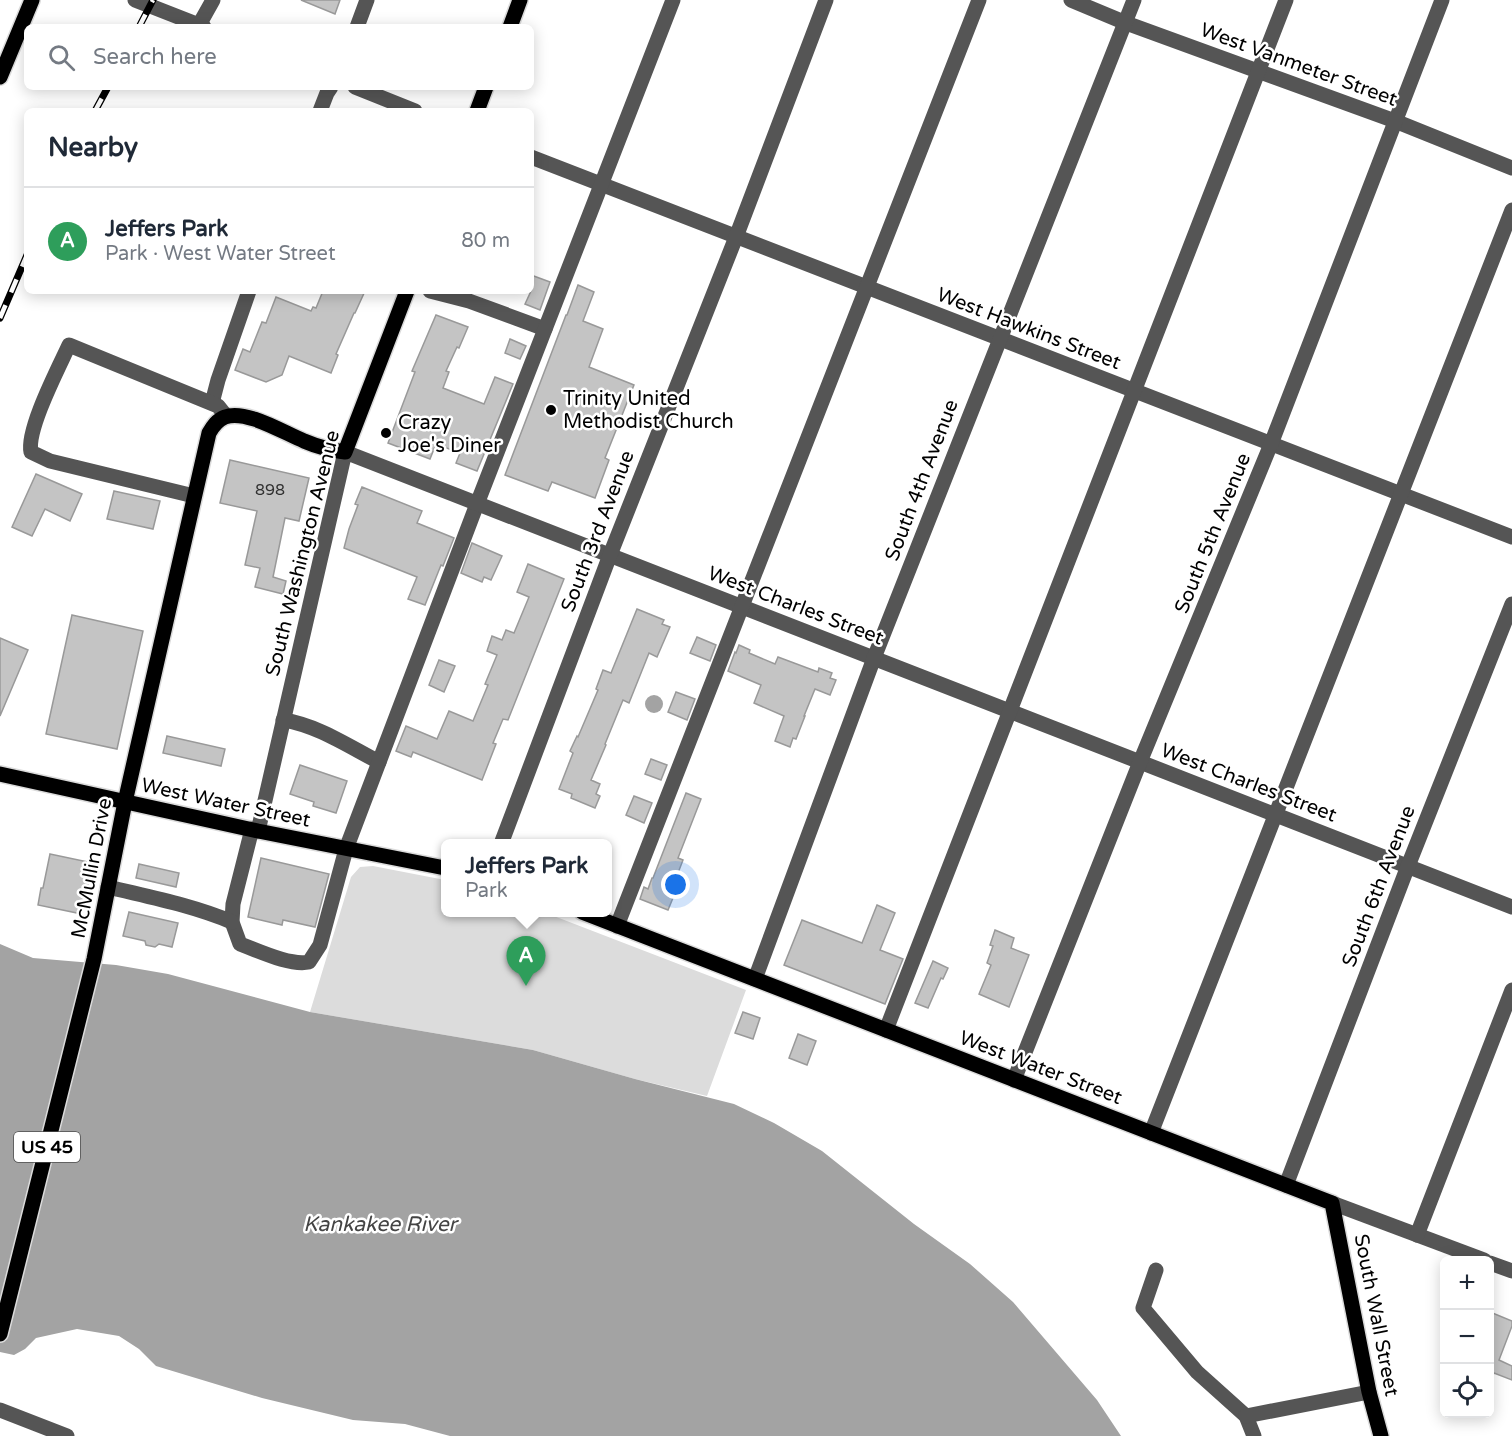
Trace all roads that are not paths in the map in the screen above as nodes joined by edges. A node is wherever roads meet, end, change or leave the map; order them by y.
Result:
1 (32, 0) edge
2 (135, 0) edge
3 (213, 0) edge
4 (367, 0) edge
5 (520, 0) edge
6 (673, 0) edge
7 (826, 0) edge
8 (979, 0) edge
9 (1071, 0) edge
10 (1134, 0) edge
11 (1286, 0) edge
12 (1442, 0) edge
13 (1126, 23) junction
14 (197, 24) edge
15 (203, 24) edge
16 (358, 24) edge
17 (511, 24) edge
18 (1258, 71) junction
19 (0, 78) edge
20 (330, 90) edge
21 (362, 90) edge
22 (485, 90) edge
23 (321, 108) edge
24 (408, 108) edge
25 (478, 108) edge
26 (1395, 121) junction
27 (534, 158) edge
28 (1512, 168) edge
29 (601, 184) junction
30 (1512, 210) edge
31 (736, 237) junction
32 (867, 288) junction
33 (248, 294) edge
34 (406, 294) edge
35 (442, 294) edge
36 (545, 329) junction
37 (999, 339) junction
38 (1134, 391) junction
39 (212, 403) junction
40 (226, 416) junction
41 (1271, 444) junction
42 (345, 452) junction
43 (1401, 494) junction
44 (194, 496) junction
45 (477, 504) junction
46 (1512, 537) edge
47 (610, 555) junction
48 (1512, 604) edge
49 (742, 607) junction
50 (874, 658) junction
51 (1010, 711) junction
52 (283, 720) junction
53 (379, 762) junction
54 (1140, 762) junction
55 (0, 774) edge
56 (125, 802) junction
57 (1275, 815) junction
58 (255, 830) junction
59 (503, 839) edge
60 (346, 849) junction
61 (1408, 866) junction
62 (441, 867) edge
63 (108, 887) junction
64 (1512, 907) edge
65 (594, 917) edge
66 (232, 922) junction
67 (617, 926) junction
68 (755, 979) junction
69 (1512, 990) edge
70 (886, 1030) junction
71 (1014, 1080) junction
72 (1151, 1132) junction
73 (1286, 1185) junction
74 (1332, 1203) junction
75 (1417, 1235) junction
76 (1473, 1256) edge
77 (1494, 1264) edge
78 (1156, 1270) dead end
79 (1512, 1271) edge
80 (0, 1334) edge
81 (1369, 1392) junction
82 (0, 1410) edge
83 (1246, 1416) junction
84 (67, 1436) edge
85 (1254, 1436) edge
86 (1381, 1436) edge

1 - 19 main road
2 - 14 street
3 - 15 street
4 - 16 street
5 - 17 main road
6 - 29 street
7 - 31 street, South 3rd Avenue
8 - 32 street
9 - 13 street, West Vanmeter Street
10 - 13 street, South 4th Avenue
11 - 18 street
12 - 26 street, South 5th Avenue
13 - 18 street, West Vanmeter Street
13 - 37 street, South 4th Avenue
18 - 26 street, West Vanmeter Street
18 - 38 street
20 - 23 street
21 - 24 street
22 - 25 main road
26 - 28 street, West Vanmeter Street
26 - 41 street, South 5th Avenue
27 - 29 street, West Hawkins Street
29 - 31 street, West Hawkins Street
29 - 36 street
30 - 43 street
31 - 32 street, West Hawkins Street
31 - 47 street, South 3rd Avenue
32 - 37 street, West Hawkins Street
32 - 49 street
33 - 39 street
34 - 42 main road, South Washington Avenue
35 - 36 street
36 - 45 street
37 - 38 street, West Hawkins Street
37 - 50 street, South 4th Avenue
38 - 41 street, West Hawkins Street
38 - 51 street
39 - 40 street
39 - 44 street
40 - 42 main road, West Charles Street
40 - 44 main road, McMullin Drive
41 - 43 street, West Hawkins Street
41 - 54 street, South 5th Avenue
42 - 45 street, West Charles Street
42 - 52 street, South Washington Avenue
43 - 46 street, West Hawkins Street
43 - 57 street
44 - 56 main road, McMullin Drive
45 - 47 street, West Charles Street
45 - 53 street
47 - 49 street, West Charles Street
47 - 59 street, South 3rd Avenue
48 - 61 street, South 6th Avenue
49 - 50 street, West Charles Street
49 - 67 street
50 - 51 street, West Charles Street
50 - 68 street, South 4th Avenue
51 - 54 street, West Charles Street
51 - 70 street
52 - 53 street
52 - 58 street, South Washington Avenue
53 - 60 street
54 - 57 street, West Charles Street
54 - 71 street, South 5th Avenue
55 - 56 main road, West Water Street
56 - 58 main road, West Water Street
56 - 63 main road, McMullin Drive / US 45
57 - 61 street, West Charles Street
57 - 72 street
58 - 60 main road, West Water Street
58 - 66 street, South Washington Avenue
60 - 62 main road, West Water Street
60 - 66 street
61 - 64 street, West Charles Street
61 - 73 street, South 6th Avenue
63 - 66 street
63 - 80 main road, McMullin Drive / US 45
65 - 67 main road, West Water Street
67 - 68 main road, West Water Street
68 - 70 main road, West Water Street
69 - 75 street
70 - 71 main road, West Water Street
71 - 72 main road, West Water Street
72 - 73 main road, West Water Street
73 - 74 main road, West Water Street
74 - 75 street, West Water Street
74 - 81 main road, South Wall Street
75 - 76 street, West Water Street
77 - 79 street
78 - 83 street
81 - 83 street
81 - 86 main road, South Wall Street
82 - 84 street
83 - 85 street

